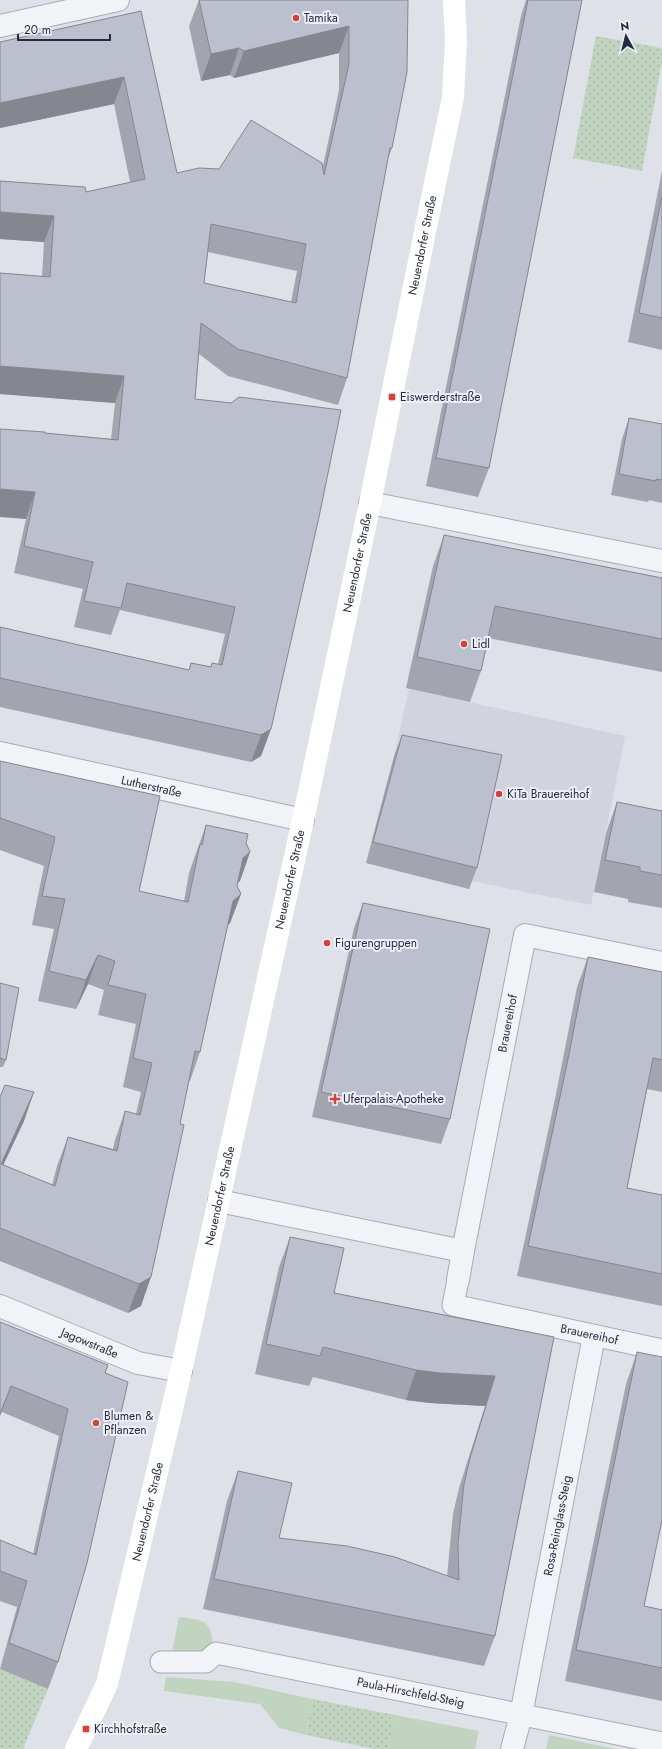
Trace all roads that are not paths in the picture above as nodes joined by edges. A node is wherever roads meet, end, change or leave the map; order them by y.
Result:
1 (118, 0) edge
2 (454, 0) edge
3 (0, 26) edge
4 (370, 503) junction
5 (662, 561) edge
6 (0, 753) edge
7 (303, 820) junction
8 (662, 963) edge
9 (219, 1201) junction
10 (464, 1251) junction
11 (458, 1280) joint
12 (0, 1306) edge
13 (594, 1336) junction
14 (662, 1350) edge
15 (181, 1371) junction
16 (161, 1662) dead end
17 (521, 1715) junction
18 (662, 1743) edge
19 (76, 1749) edge
20 (512, 1749) edge

1 - 3 street
2 - 4 main road, Neuendorfer Straße
4 - 5 street
4 - 7 main road, Neuendorfer Straße
6 - 7 street, Lutherstraße
7 - 9 main road, Neuendorfer Straße
8 - 10 street, Brauereihof
9 - 10 street
9 - 15 main road, Neuendorfer Straße
10 - 11 street, Brauereihof
11 - 13 street, Brauereihof
12 - 15 street, Jagowstraße
13 - 14 street, Brauereihof
13 - 17 street, Rosa-Reinglass-Steig
15 - 19 main road, Neuendorfer Straße
16 - 17 street, Paula-Hirschfeld-Steig
17 - 18 street, Paula-Hirschfeld-Steig
17 - 20 street, Rosa-Reinglass-Steig

